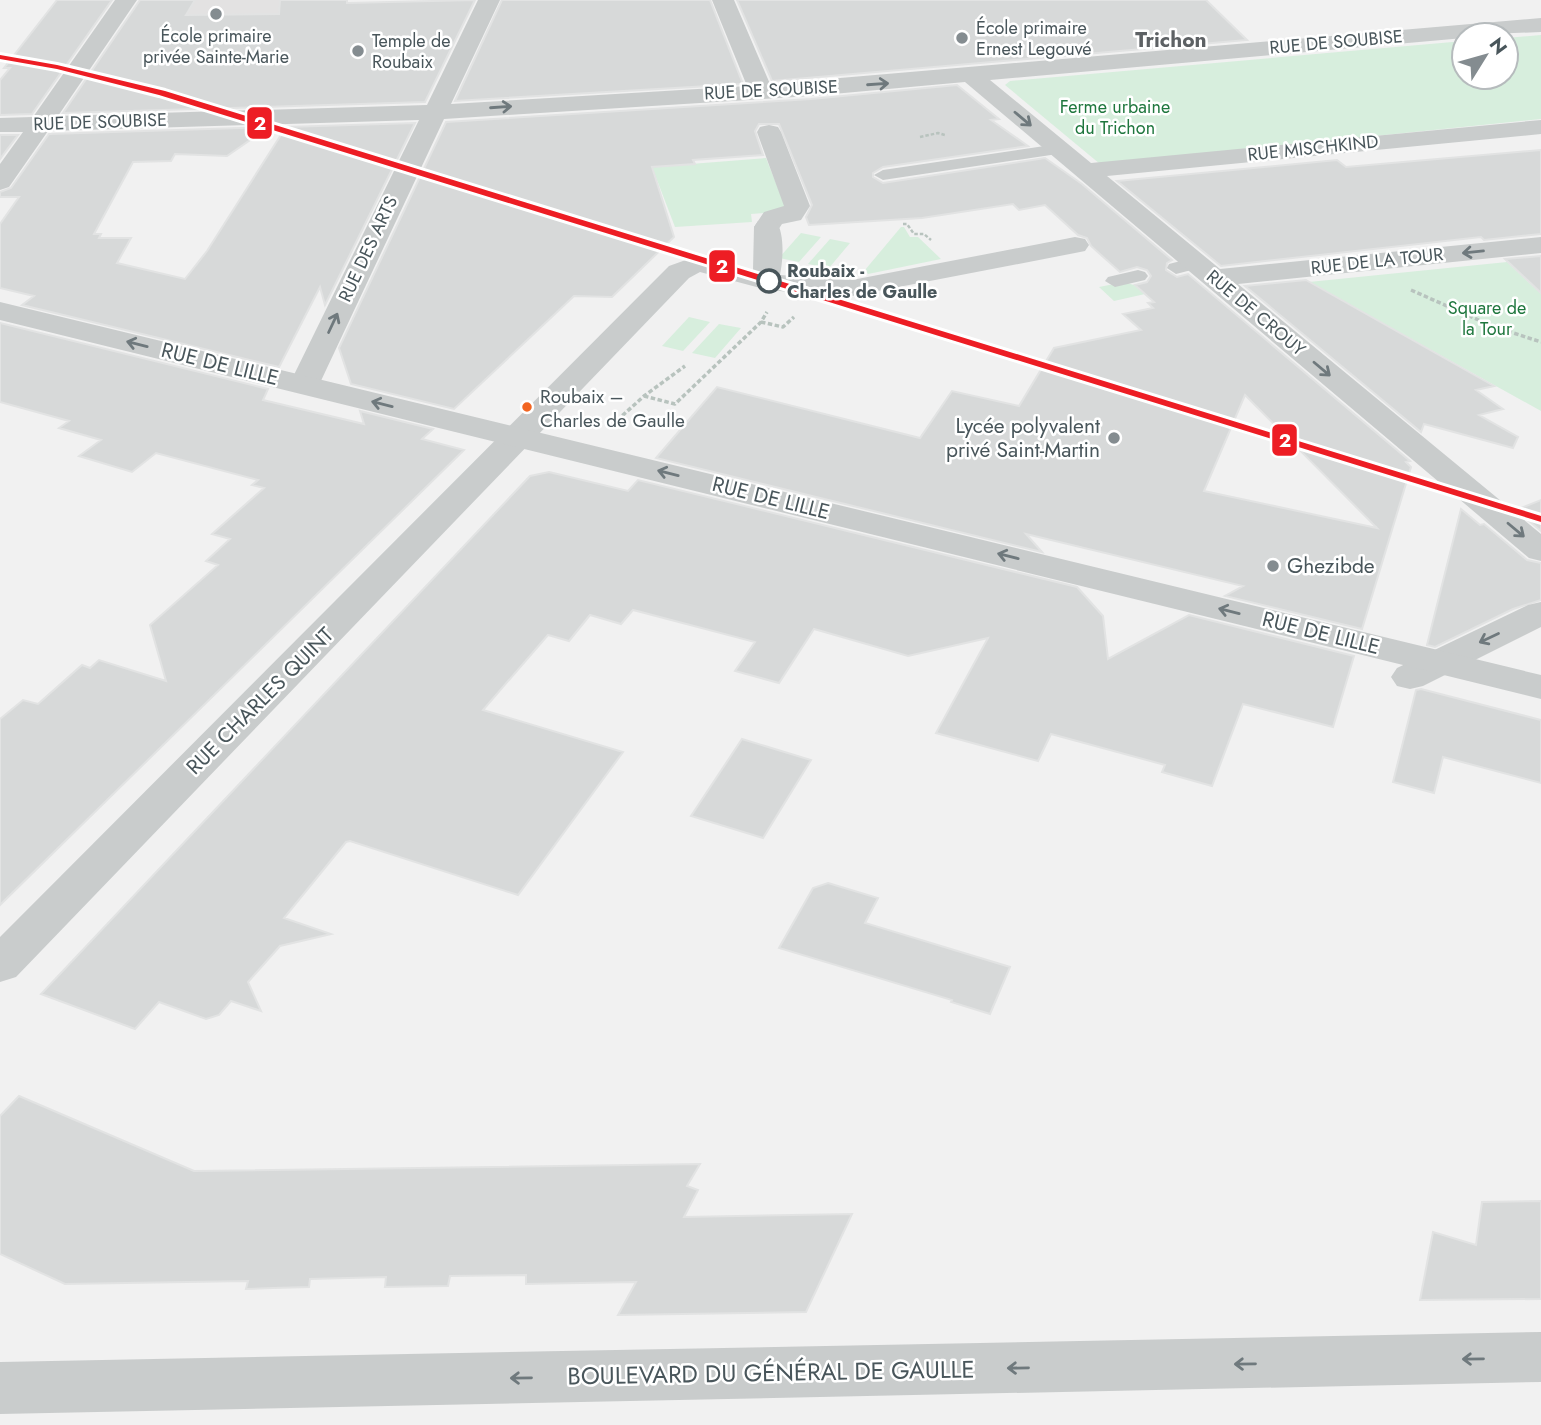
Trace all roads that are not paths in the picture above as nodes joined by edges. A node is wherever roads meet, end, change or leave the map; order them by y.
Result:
1 (126, 0) edge
2 (489, 0) edge
3 (723, 0) edge
4 (1541, 24) edge
5 (971, 75) junction
6 (761, 91) junction
7 (433, 112) junction
8 (40, 124) junction
9 (0, 125) edge
10 (1541, 127) edge
11 (769, 132) dead end
12 (1058, 149) junction
13 (1085, 171) junction
14 (883, 175) dead end
15 (0, 182) edge
16 (1075, 245) dead end
17 (1541, 245) edge
18 (1195, 270) junction
19 (1138, 276) dead end
20 (1115, 281) dead end
21 (773, 282) junction
22 (0, 311) edge
23 (304, 385) junction
24 (513, 443) junction
25 (1541, 551) edge
26 (1541, 613) edge
27 (1424, 669) junction
28 (1541, 687) edge
29 (0, 965) edge
30 (1541, 1357) edge
31 (0, 1388) edge

1 - 8 street
2 - 7 street, RUE DES ARTS
3 - 6 street
4 - 5 street, RUE DE SOUBISE
6 -> 5 street, RUE DE SOUBISE
5 -> 12 street, RUE DE CROUY
7 -> 6 street, RUE DE SOUBISE
7 - 8 street, RUE DE SOUBISE
23 -> 7 street, RUE DES ARTS
8 - 9 street, RUE DE SOUBISE
8 - 15 street
10 - 13 street, RUE MISCHKIND
11 - 21 street
12 - 13 street, RUE DE CROUY
12 - 14 lane
13 - 18 street, RUE DE CROUY
16 - 21 street
17 -> 18 street, RUE DE LA TOUR
18 -> 25 street, RUE DE CROUY
19 - 20 lane
21 - 24 street, RUE CHARLES QUINT
23 -> 22 street, RUE DE LILLE
24 -> 23 street, RUE DE LILLE
27 -> 24 street, RUE DE LILLE
24 - 29 street, RUE CHARLES QUINT
26 -> 27 street
27 - 28 street, RUE DE LILLE
30 -> 31 street, BOULEVARD DU GÉNÉRAL DE GAULLE

